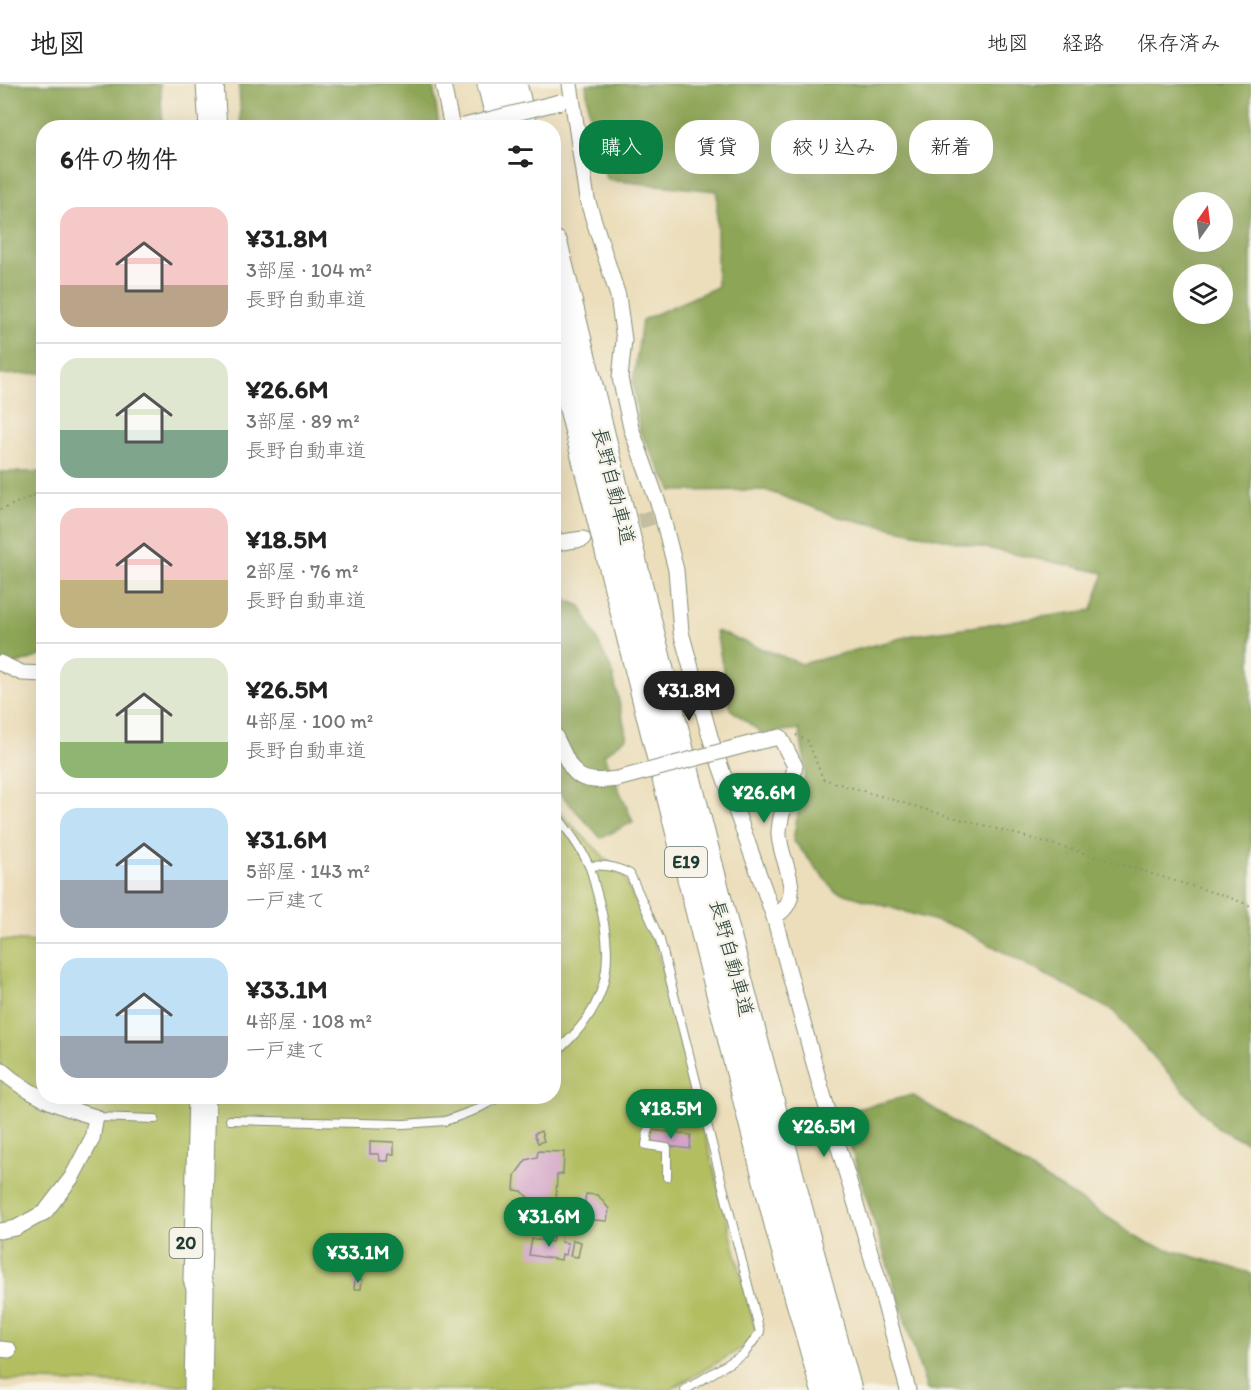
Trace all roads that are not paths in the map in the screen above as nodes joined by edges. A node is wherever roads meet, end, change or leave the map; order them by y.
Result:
1 (210, 84) edge
2 (443, 84) edge
3 (491, 84) edge
4 (513, 84) edge
5 (567, 95) edge
6 (212, 120) edge
7 (455, 120) edge
8 (481, 120) edge
9 (500, 120) edge
10 (522, 120) edge
11 (561, 272) edge
12 (561, 361) edge
13 (561, 539) edge
14 (583, 539) dead end
15 (0, 663) edge
16 (36, 674) edge
17 (561, 748) edge
18 (561, 823) edge
19 (589, 866) junction
20 (774, 917) junction
21 (561, 1048) edge
22 (0, 1069) edge
23 (36, 1095) edge
24 (56, 1104) edge
25 (191, 1104) edge
26 (202, 1104) edge
27 (486, 1104) edge
28 (705, 1116) junction
29 (96, 1117) junction
30 (155, 1119) dead end
31 (230, 1120) dead end
32 (667, 1178) dead end
33 (0, 1231) edge
34 (182, 1390) edge
35 (198, 1390) edge
36 (685, 1390) edge
37 (825, 1390) edge
38 (848, 1390) edge
39 (908, 1390) edge

1 - 6 highway
2 - 7 street
3 - 9 highway
4 - 10 highway
5 - 8 street, bridge
5 - 20 street
11 - 38 highway, 長野自動車道 / E19
12 - 37 highway, 長野自動車道 / E19
13 - 14 street
15 - 16 street
17 - 20 street, bridge
18 - 19 lane
19 - 21 lane
19 - 28 lane
20 - 39 street
22 - 23 street
24 - 29 street
25 - 34 highway, 20
26 - 35 highway, 20
27 - 31 lane
28 - 32 lane
28 - 36 lane
29 - 30 lane
29 - 33 street

